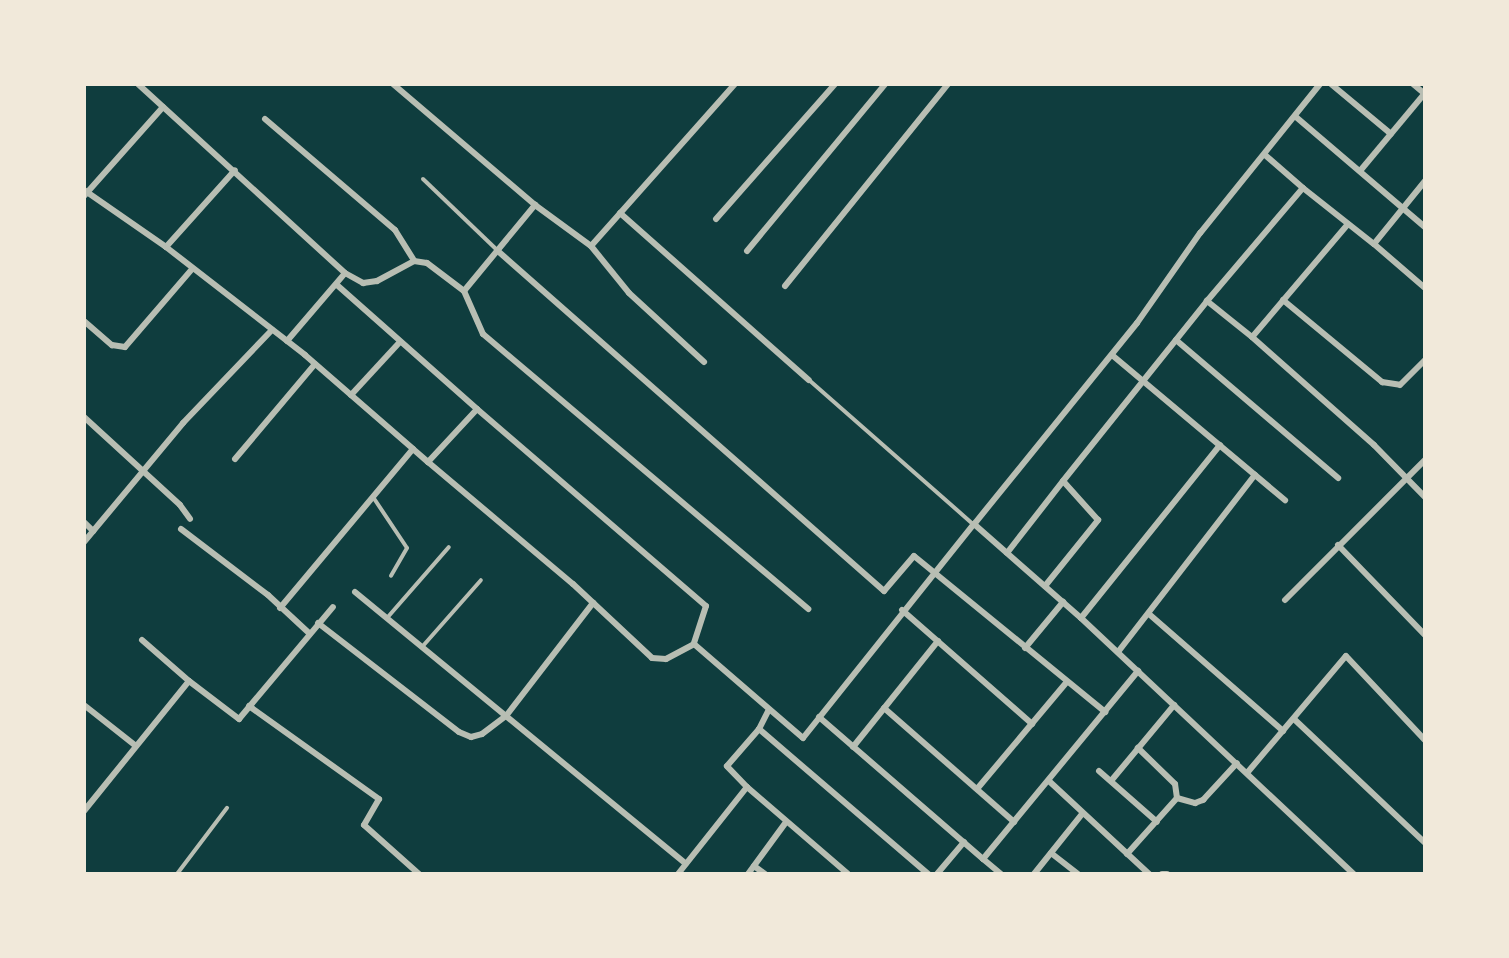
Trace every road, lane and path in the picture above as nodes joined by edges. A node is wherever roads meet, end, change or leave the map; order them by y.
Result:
1 (138, 84) edge
2 (393, 84) edge
3 (735, 84) edge
4 (835, 84) edge
5 (885, 84) edge
6 (948, 84) edge
7 (1320, 84) edge
8 (1331, 84) edge
9 (1413, 84) edge
10 (1425, 94) edge
11 (163, 107) junction
12 (1296, 117) junction
13 (265, 119) dead end
14 (1391, 134) junction
15 (1265, 155) junction
16 (235, 170) junction
17 (1360, 171) junction
18 (423, 178) dead end
19 (1425, 181) edge
20 (1303, 188) junction
21 (85, 193) edge
22 (535, 205) junction
23 (1403, 208) junction
24 (620, 213) junction
25 (716, 219) dead end
26 (1348, 224) junction
27 (1425, 227) edge
28 (1374, 244) junction
29 (591, 246) junction
30 (166, 247) junction
31 (747, 251) dead end
32 (499, 252) junction
33 (414, 261) junction
34 (192, 269) junction
35 (345, 273) junction
36 (337, 285) junction
37 (785, 286) dead end
38 (1425, 288) edge
39 (464, 291) junction
40 (1283, 300) junction
41 (1207, 301) junction
42 (84, 321) edge
43 (272, 330) junction
44 (1252, 336) junction
45 (1176, 340) junction
46 (287, 341) junction
47 (399, 343) junction
48 (1112, 355) junction
49 (1425, 360) edge
50 (704, 362) dead end
51 (315, 364) junction
52 (809, 380) joint
53 (1144, 380) junction
54 (351, 395) junction
55 (477, 409) junction
56 (84, 417) edge
57 (1220, 445) junction
58 (413, 449) junction
59 (235, 459) dead end
60 (1425, 460) edge
61 (428, 462) junction
62 (143, 475) junction
63 (1255, 475) junction
64 (1406, 477) junction
65 (1338, 478) dead end
66 (1063, 481) junction
67 (373, 497) junction
68 (1425, 497) edge
69 (1285, 500) dead end
70 (190, 519) dead end
71 (84, 522) edge
72 (974, 524) junction
73 (181, 529) dead end
74 (93, 531) junction
75 (84, 542) edge
76 (1338, 545) junction
77 (449, 547) dead end
78 (1007, 554) junction
79 (934, 570) junction
80 (391, 576) dead end
81 (481, 580) dead end
82 (1045, 586) junction
83 (356, 592) dead end
84 (1285, 600) dead end
85 (1063, 602) junction
86 (593, 603) junction
87 (333, 607) dead end
88 (280, 608) junction
89 (808, 609) dead end
90 (902, 610) junction
91 (1149, 614) junction
92 (387, 618) junction
93 (1081, 618) junction
94 (318, 623) junction
95 (309, 634) junction
96 (1425, 635) edge
97 (142, 640) dead end
98 (938, 641) junction
99 (694, 644) junction
100 (422, 647) junction
101 (1025, 648) junction
102 (1118, 652) junction
103 (1138, 670) junction
104 (189, 681) junction
105 (1066, 683) junction
106 (84, 705) edge
107 (249, 705) junction
108 (1174, 705) junction
109 (884, 708) junction
110 (768, 711) junction
111 (1105, 712) junction
112 (506, 716) junction
113 (819, 717) junction
114 (1294, 719) junction
115 (1032, 724) junction
116 (759, 729) junction
117 (1283, 731) junction
118 (1425, 740) edge
119 (136, 746) junction
120 (854, 747) junction
121 (1138, 748) junction
122 (1237, 763) junction
123 (1099, 771) dead end
124 (1247, 773) junction
125 (1050, 781) junction
126 (1111, 781) junction
127 (747, 787) junction
128 (977, 789) junction
129 (1177, 798) junction
130 (227, 808) dead end
131 (84, 812) edge
132 (1082, 814) junction
133 (786, 822) junction
134 (1014, 822) junction
135 (1157, 822) junction
136 (964, 842) junction
137 (1425, 843) edge
138 (1051, 853) junction
139 (1127, 854) junction
140 (983, 859) junction
141 (686, 864) junction
142 (754, 866) junction
143 (177, 874) edge
144 (419, 874) edge
145 (678, 874) edge
146 (748, 874) edge
147 (765, 874) edge
148 (848, 874) edge
149 (928, 874) edge
150 (937, 874) edge
151 (1000, 874) edge
152 (1034, 874) edge
153 (1078, 874) edge
154 (1149, 874) edge
155 (1162, 874) edge
156 (1167, 874) edge
157 (1354, 874) edge

1 - 11 street
2 - 22 street
3 - 24 street
4 - 25 street
5 - 31 street
6 - 37 street
7 - 12 street
8 - 14 street
9 - 10 street
10 - 14 street
11 - 16 street
11 - 21 street
12 - 15 street
12 - 17 street
13 - 33 street
14 - 17 street
15 - 20 street
15 - 48 street
16 - 30 street
16 - 35 street
17 - 23 street
18 - 32 lane
19 - 23 street
20 - 26 street
20 - 41 street
21 - 30 street
22 - 29 street
22 - 32 street
23 - 27 street
23 - 28 street
24 - 29 street
24 - 52 street
26 - 28 street
26 - 40 street
28 - 38 street
29 - 50 street
30 - 34 street
32 - 39 street
32 - 79 street
33 - 35 street
33 - 39 street
34 - 42 street
34 - 43 street
35 - 36 street
36 - 46 street
36 - 47 street
39 - 89 street
40 - 44 street
40 - 49 street
41 - 44 street
41 - 45 street
43 - 46 street
43 - 62 street
44 - 64 street
45 - 53 street
45 - 65 street
46 - 51 street
47 - 54 street
47 - 55 street
48 - 53 street
48 - 72 street
51 - 54 street
51 - 59 street
52 - 72 lane
53 - 57 street
53 - 66 street
54 - 58 street
55 - 61 street
55 - 99 street
56 - 62 street
57 - 63 street
57 - 93 street
58 - 61 street
58 - 67 street
60 - 64 street
61 - 86 street
62 - 70 street
62 - 74 street
63 - 69 street
63 - 91 street
64 - 68 street
64 - 76 street
66 - 78 street
66 - 82 street
67 - 80 lane
67 - 88 street
71 - 74 street
72 - 78 street
72 - 79 street
73 - 88 street
74 - 75 street
76 - 84 street
76 - 96 street
77 - 92 lane
78 - 82 street
79 - 90 street
79 - 101 street
81 - 100 lane
82 - 85 street
83 - 92 street
85 - 93 street
85 - 101 street
86 - 99 street
86 - 112 street
87 - 94 street
88 - 95 street
90 - 98 street
90 - 113 street
91 - 102 street
91 - 117 street
92 - 100 street
93 - 102 street
94 - 95 street
94 - 112 street
95 - 107 street
97 - 104 street
98 - 109 street
98 - 115 street
99 - 110 street
100 - 112 street
101 - 105 street
102 - 103 street
103 - 108 street
103 - 111 street
104 - 107 street
104 - 119 street
105 - 111 street
105 - 115 street
106 - 119 street
107 - 144 street
108 - 121 street
108 - 122 street
109 - 120 street
109 - 128 street
110 - 113 street
110 - 116 street
111 - 125 street
112 - 141 street
113 - 120 street
114 - 117 street
114 - 118 street
114 - 137 street
115 - 128 street
116 - 127 street
116 - 149 street
117 - 124 street
119 - 131 street
120 - 136 street
121 - 126 street
121 - 129 street
122 - 124 street
122 - 129 street
123 - 126 street
124 - 157 street
125 - 132 street
125 - 134 street
126 - 135 street
127 - 133 street
127 - 141 street
128 - 134 street
129 - 135 street
130 - 143 lane
132 - 138 street
132 - 139 street
133 - 142 street
133 - 148 street
134 - 140 street
135 - 139 street
136 - 140 street
136 - 150 street
138 - 152 street
138 - 153 street
139 - 154 street
140 - 151 street
141 - 145 street
142 - 146 street
142 - 147 street
155 - 156 street

